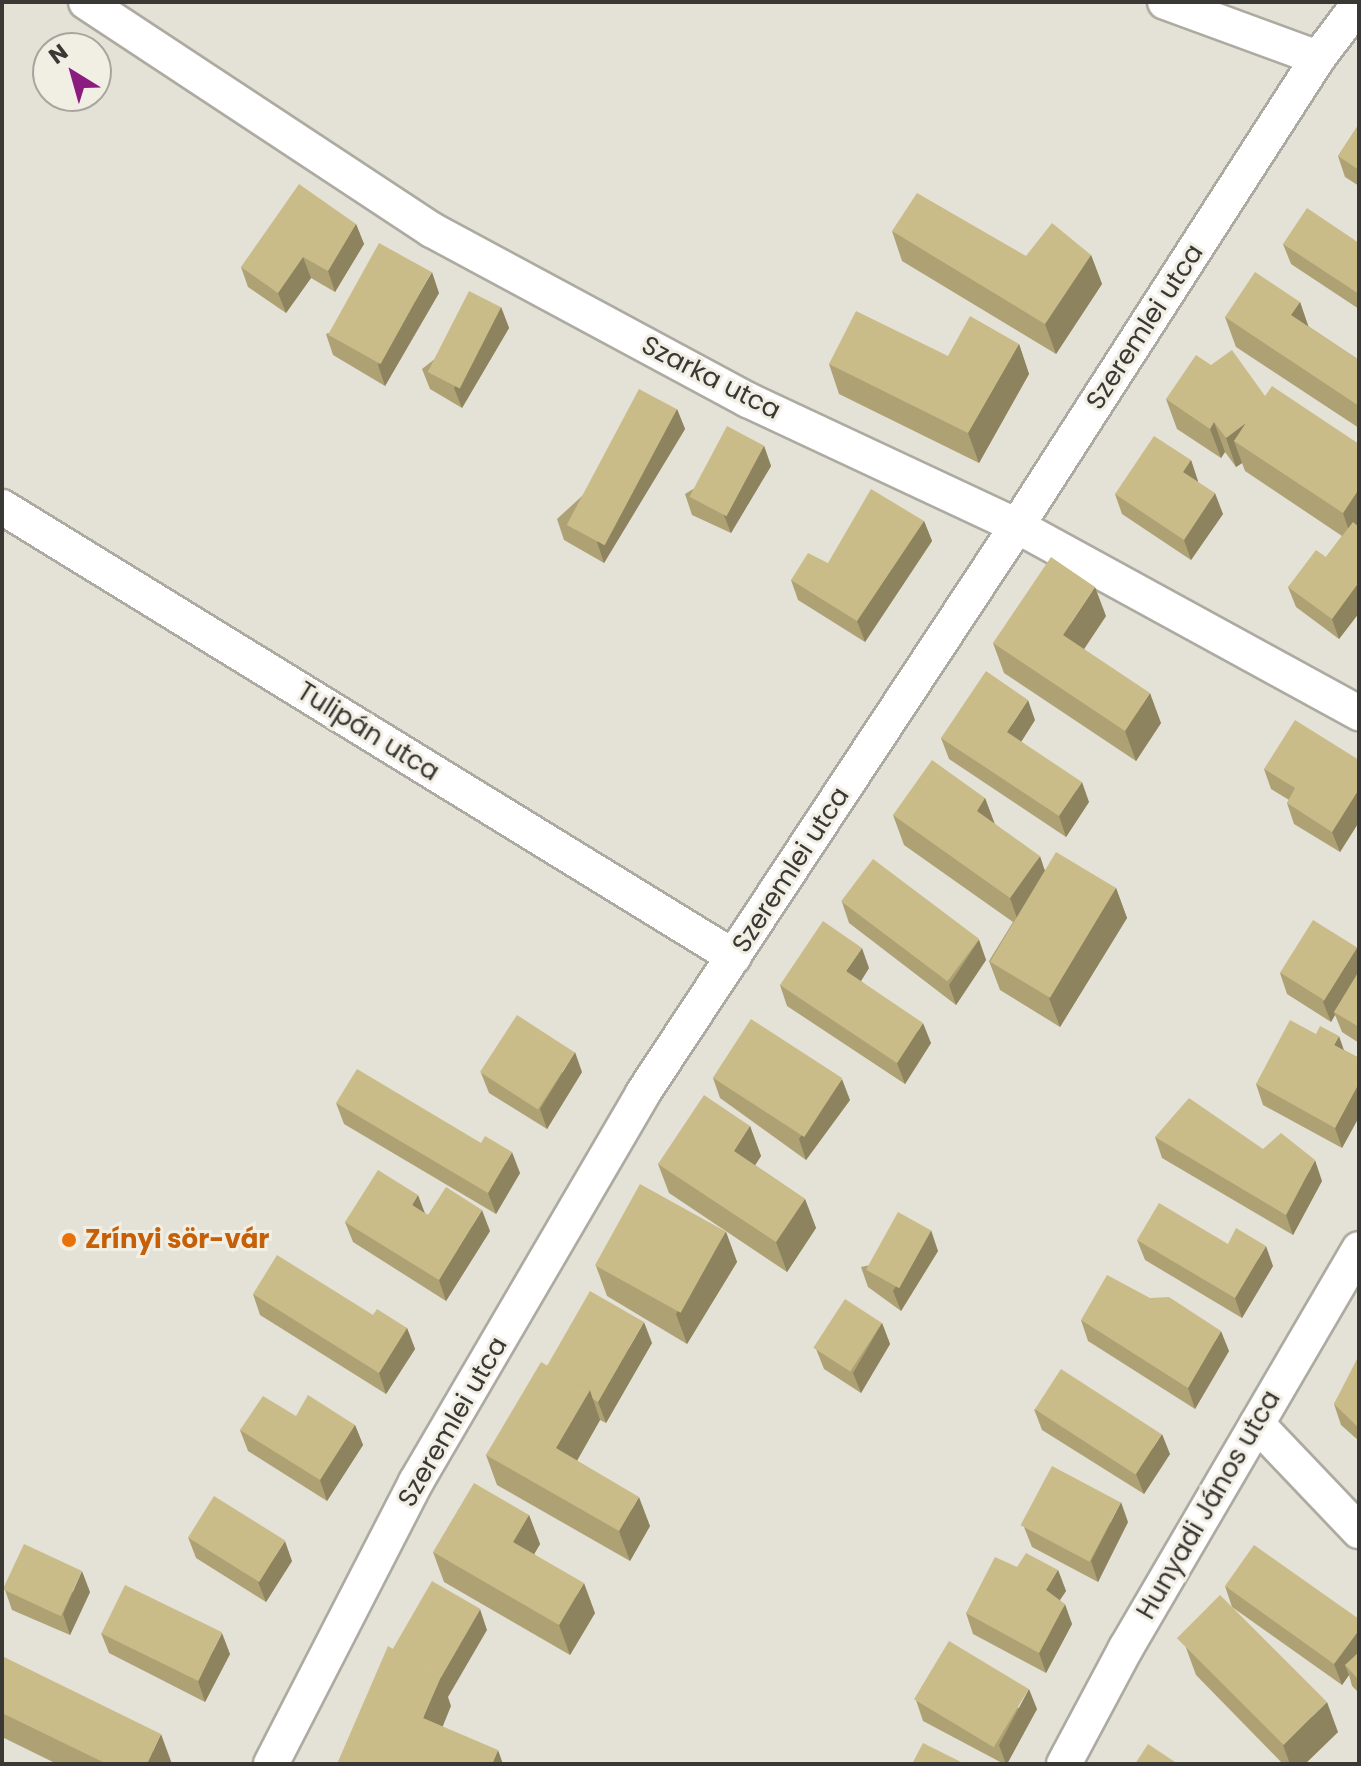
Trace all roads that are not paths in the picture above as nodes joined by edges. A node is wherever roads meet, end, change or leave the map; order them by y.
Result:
1 (86, 2) edge
2 (1165, 2) edge
3 (1359, 4) edge
4 (1318, 58) junction
5 (2, 507) edge
6 (1017, 526) junction
7 (1359, 713) edge
8 (734, 957) junction
9 (1359, 1249) edge
10 (1257, 1424) junction
11 (1359, 1531) edge
12 (271, 1764) edge
13 (1064, 1764) edge

1 - 6 street, Szarka utca
2 - 4 street
3 - 4 street, Szeremlei utca
4 - 6 street, Szeremlei utca
5 - 8 street, Tulipán utca
6 - 7 street, Szarka utca
6 - 8 street, Szeremlei utca
8 - 12 street, Szeremlei utca
9 - 10 street, Hunyadi János utca
10 - 11 street
10 - 13 street, Hunyadi János utca

